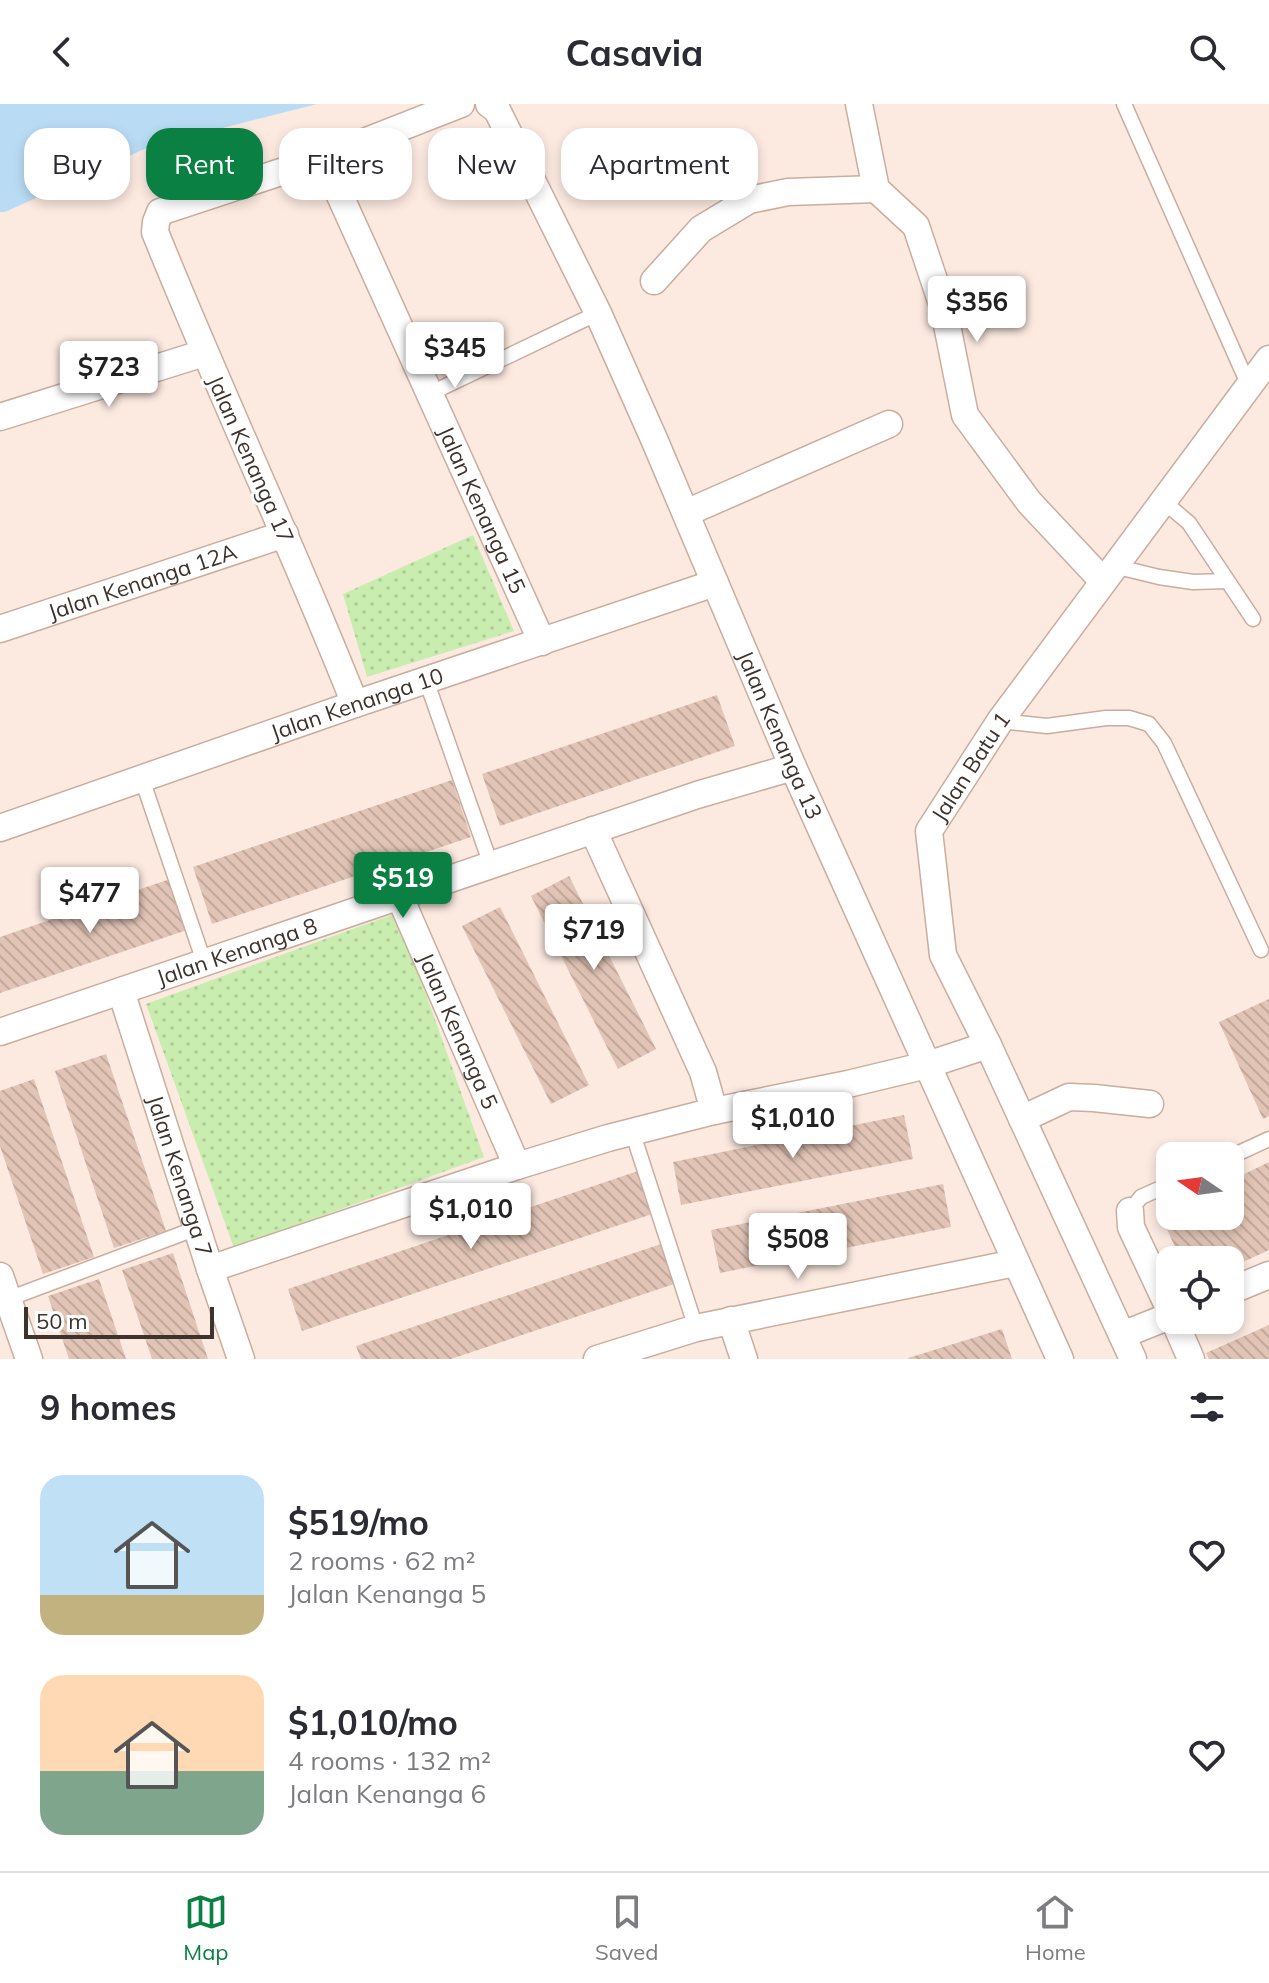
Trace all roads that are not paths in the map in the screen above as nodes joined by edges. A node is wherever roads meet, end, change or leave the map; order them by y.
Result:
1 (461, 104) edge
2 (859, 104) edge
3 (1124, 104) edge
4 (493, 107) edge
5 (400, 128) edge
6 (279, 173) edge
7 (876, 189) junction
8 (342, 200) edge
9 (654, 281) dead end
10 (598, 313) junction
11 (204, 353) junction
12 (1269, 359) edge
13 (1249, 386) junction
14 (429, 394) junction
15 (0, 417) edge
16 (889, 424) dead end
17 (1163, 501) junction
18 (686, 513) junction
19 (285, 534) junction
20 (1108, 573) junction
21 (1227, 581) junction
22 (715, 583) junction
23 (1253, 619) dead end
24 (0, 629) edge
25 (542, 642) junction
26 (426, 680) junction
27 (355, 704) junction
28 (1000, 721) junction
29 (793, 767) junction
30 (142, 779) junction
31 (0, 828) edge
32 (593, 830) junction
33 (491, 865) junction
34 (399, 895) junction
35 (1261, 950) dead end
36 (204, 962) junction
37 (121, 991) junction
38 (0, 1032) edge
39 (988, 1045) junction
40 (927, 1065) junction
41 (1150, 1104) dead end
42 (714, 1111) junction
43 (1022, 1119) junction
44 (632, 1131) junction
45 (1269, 1139) edge
46 (1244, 1151) edge
47 (517, 1166) junction
48 (1156, 1190) edge
49 (1130, 1211) joint
50 (197, 1228) junction
51 (1015, 1263) junction
52 (210, 1269) junction
53 (1269, 1275) edge
54 (1156, 1280) edge
55 (1244, 1285) edge
56 (4, 1288) edge
57 (731, 1320) junction
58 (1156, 1323) edge
59 (696, 1328) junction
60 (1179, 1334) edge
61 (1122, 1335) junction
62 (29, 1359) edge
63 (241, 1359) edge
64 (597, 1359) edge
65 (744, 1359) edge
66 (1060, 1359) edge
67 (1133, 1359) edge
68 (1191, 1359) edge

1 - 5 street
2 - 7 street
3 - 13 lane
4 - 10 street, Jalan Kenanga 13
6 - 11 street, Jalan Kenanga 17
7 - 9 street
7 - 20 street
8 - 14 street, Jalan Kenanga 15
10 - 14 lane
10 - 18 street, Jalan Kenanga 13
11 - 15 street
11 - 19 street, Jalan Kenanga 17
12 - 13 street, Jalan Batu 1
13 - 17 street, Jalan Batu 1
14 - 25 street, Jalan Kenanga 15
16 - 18 street
17 - 20 street, Jalan Batu 1
17 - 21 lane
18 - 22 street, Jalan Kenanga 13
19 - 24 street, Jalan Kenanga 12A
19 - 27 street, Jalan Kenanga 17
20 - 21 lane
20 - 28 street, Jalan Batu 1
21 - 23 lane
22 - 25 street, Jalan Kenanga 10
22 - 29 street, Jalan Kenanga 13
25 - 26 street, Jalan Kenanga 10
26 - 27 street, Jalan Kenanga 10
26 - 33 lane
27 - 30 street, Jalan Kenanga 10
28 - 35 lane
28 - 39 street, Jalan Batu 1
29 - 32 street, Jalan Kenanga 8
29 - 40 street, Jalan Kenanga 13
30 - 31 street, Jalan Kenanga 10
30 - 36 lane
32 - 33 street, Jalan Kenanga 8
32 - 42 street
33 - 34 street, Jalan Kenanga 8
34 - 36 street, Jalan Kenanga 8
34 - 47 street, Jalan Kenanga 5
36 - 37 street, Jalan Kenanga 8
37 - 38 street, Jalan Kenanga 8
37 - 50 street, Jalan Kenanga 7
39 - 40 street
39 - 43 street, Jalan Batu 1
40 - 42 street
40 - 51 street, Jalan Kenanga 13
41 - 43 street
42 - 44 street
43 - 61 street, Jalan Batu 1
44 - 47 street
44 - 59 lane
45 - 46 lane
47 - 52 street
48 - 49 lane
49 - 54 street
50 - 52 street, Jalan Kenanga 7
50 - 56 lane
51 - 57 street
51 - 66 street, Jalan Kenanga 13
52 - 63 street, Jalan Kenanga 7
53 - 55 street
56 - 62 street
57 - 59 street
57 - 65 street
58 - 61 street
59 - 64 street
60 - 68 street
61 - 67 street, Jalan Batu 1

